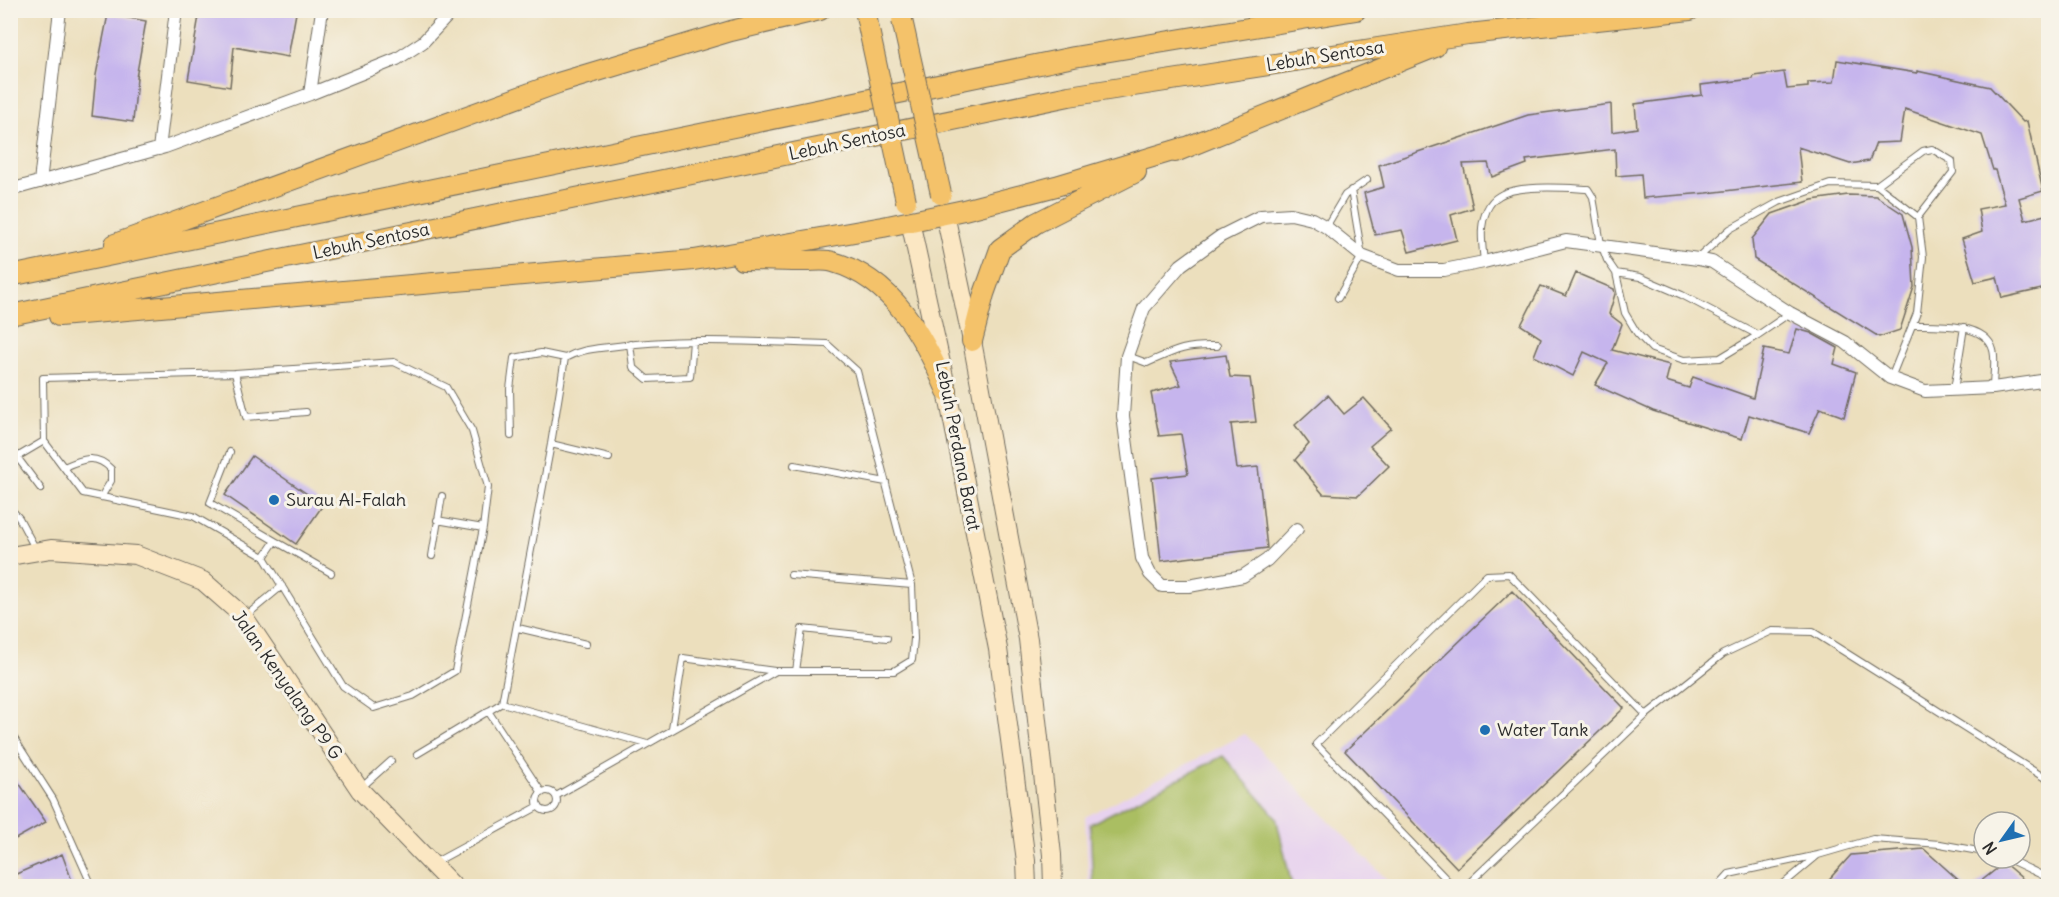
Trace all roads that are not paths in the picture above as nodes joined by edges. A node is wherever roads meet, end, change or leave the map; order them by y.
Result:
1 (60, 10) edge
2 (176, 10) edge
3 (322, 10) edge
4 (453, 10) edge
5 (760, 10) edge
6 (820, 10) edge
7 (865, 10) edge
8 (1356, 10) edge
9 (1690, 10) edge
10 (902, 15) edge
11 (731, 31) junction
12 (1468, 34) junction
13 (310, 94) junction
14 (1186, 147) junction
15 (159, 149) junction
16 (1367, 180) dead end
17 (40, 182) junction
18 (1877, 185) junction
19 (10, 190) edge
20 (1351, 190) junction
21 (945, 214) junction
22 (1918, 217) junction
23 (910, 221) junction
24 (1326, 227) junction
25 (1601, 244) junction
26 (1362, 256) junction
27 (1698, 259) junction
28 (694, 260) junction
29 (1484, 262) junction
30 (50, 268) junction
31 (1616, 273) junction
32 (10, 276) edge
33 (1338, 298) dead end
34 (1790, 313) junction
35 (10, 315) edge
36 (10, 321) edge
37 (1912, 325) junction
38 (1964, 327) junction
39 (1758, 336) junction
40 (693, 341) junction
41 (972, 341) junction
42 (630, 344) junction
43 (1217, 346) dead end
44 (1127, 356) junction
45 (565, 358) junction
46 (235, 373) junction
47 (1890, 378) junction
48 (2049, 380) edge
49 (1993, 388) junction
50 (947, 391) junction
51 (1954, 391) junction
52 (306, 412) dead end
53 (511, 436) dead end
54 (44, 441) junction
55 (551, 444) junction
56 (10, 445) edge
57 (230, 452) dead end
58 (17, 457) junction
59 (609, 458) dead end
60 (794, 465) dead end
61 (64, 467) junction
62 (886, 482) junction
63 (41, 489) dead end
64 (442, 496) dead end
65 (101, 497) junction
66 (10, 508) edge
67 (438, 520) junction
68 (483, 528) junction
69 (1297, 529) dead end
70 (275, 541) junction
71 (37, 551) junction
72 (10, 556) edge
73 (432, 556) dead end
74 (264, 558) junction
75 (331, 573) dead end
76 (791, 575) dead end
77 (912, 585) junction
78 (282, 586) junction
79 (244, 617) junction
80 (518, 628) junction
81 (887, 638) dead end
82 (586, 644) dead end
83 (776, 671) junction
84 (796, 671) junction
85 (502, 703) junction
86 (488, 711) junction
87 (1646, 715) junction
88 (672, 729) junction
89 (10, 732) edge
90 (647, 744) junction
91 (417, 754) dead end
92 (391, 761) dead end
93 (2049, 780) edge
94 (360, 790) junction
95 (542, 793) junction
96 (556, 796) junction
97 (538, 806) junction
98 (1972, 850) edge
99 (1818, 855) junction
100 (431, 864) junction
101 (2031, 870) edge
102 (2049, 879) edge
103 (92, 886) edge
104 (453, 886) edge
105 (1027, 886) edge
106 (1053, 886) edge
107 (1453, 886) edge
108 (1466, 886) edge
109 (1718, 886) edge
110 (1782, 886) edge

1 - 17 street
2 - 15 street
3 - 13 street
4 - 13 street
5 - 11 main road
6 - 11 main road
7 - 23 main road, Lebuh Perdana Barat, bridge
8 - 30 main road, Lebuh Sentosa
9 - 12 main road, Lebuh Sentosa
10 - 21 main road, Lebuh Perdana Barat, bridge
11 - 30 main road
12 - 14 main road
12 - 35 main road, Lebuh Sentosa
13 - 15 street
14 - 21 main road
14 - 41 main road
15 - 17 street
16 - 20 lane
17 - 19 street
18 - 22 lane
18 - 22 lane
18 - 27 lane
20 - 24 lane
20 - 26 lane
21 - 23 main road
21 - 41 street, Lebuh Perdana Barat
22 - 37 lane
23 - 28 main road
23 - 50 street, Lebuh Perdana Barat
24 - 26 street
24 - 44 street
25 - 27 street
25 - 29 street
25 - 29 lane
25 - 31 lane
26 - 29 street
26 - 33 lane
27 - 34 street
28 - 36 main road
28 - 50 main road
30 - 32 main road, Lebuh Sentosa
31 - 39 lane
31 - 39 lane
34 - 39 lane
34 - 47 street
37 - 38 lane
37 - 47 lane
38 - 49 lane
38 - 51 lane
40 - 42 lane
40 - 42 lane
40 - 62 lane
41 - 106 street, Lebuh Perdana Barat
42 - 45 lane
43 - 44 lane
44 - 69 street
45 - 53 lane
45 - 55 lane
46 - 52 lane
46 - 54 lane
46 - 68 lane
47 - 51 street
48 - 49 street
49 - 51 street
50 - 105 street, Lebuh Perdana Barat
54 - 58 lane
54 - 61 lane
55 - 59 lane
55 - 80 lane
56 - 58 lane
57 - 70 lane
58 - 63 lane
60 - 62 lane
61 - 65 lane
61 - 65 lane
62 - 77 lane
64 - 67 lane
65 - 74 lane
66 - 71 lane
67 - 68 lane
67 - 73 lane
68 - 78 lane
70 - 74 lane
70 - 75 lane
71 - 72 street, Jalan Kenyalang P9 G
71 - 79 street, Jalan Kenyalang P9 G
74 - 78 lane
76 - 77 lane
77 - 84 lane
78 - 79 lane
79 - 94 street, Jalan Kenyalang P9 G
80 - 82 lane
80 - 85 lane
81 - 84 lane
83 - 84 lane
83 - 88 lane
83 - 88 lane
85 - 86 lane
85 - 90 lane
86 - 91 lane
86 - 95 lane
87 - 93 lane
87 - 107 lane
87 - 108 lane
88 - 90 lane
89 - 103 lane
90 - 96 lane
92 - 94 lane
94 - 100 street, Jalan Kenyalang P9 G
95 - 96 lane
95 - 97 lane
96 - 97 lane
97 - 100 lane
98 - 99 lane
99 - 109 lane
99 - 110 lane
100 - 104 street, Jalan Kenyalang P9 G
101 - 102 lane

